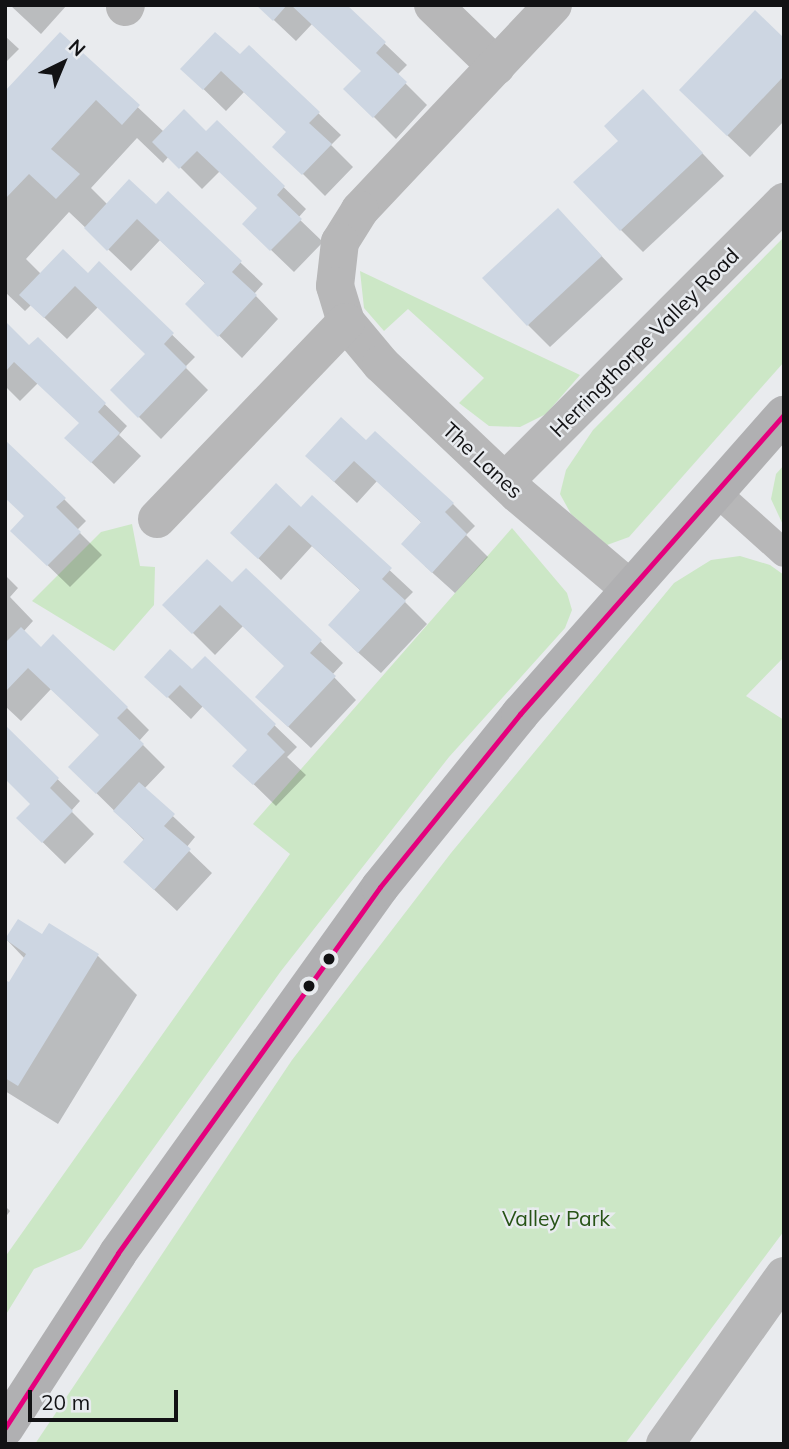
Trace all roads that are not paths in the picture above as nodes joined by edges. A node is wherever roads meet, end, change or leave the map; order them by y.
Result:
1 (433, 5) edge
2 (553, 5) edge
3 (496, 65) junction
4 (784, 202) edge
5 (346, 321) junction
6 (784, 415) edge
7 (505, 481) junction
8 (716, 492) junction
9 (156, 519) dead end
10 (784, 553) edge
11 (630, 589) junction
12 (784, 1276) edge
13 (5, 1429) edge
14 (664, 1444) edge

1 - 3 street
2 - 3 street, The Lanes
3 - 5 street, The Lanes
4 - 7 street, Herringthorpe Valley Road
5 - 7 street, The Lanes
5 - 9 street
6 - 8 main road
7 - 11 street, The Lanes
8 - 10 lane
8 - 11 main road
11 - 13 main road
12 - 14 street

